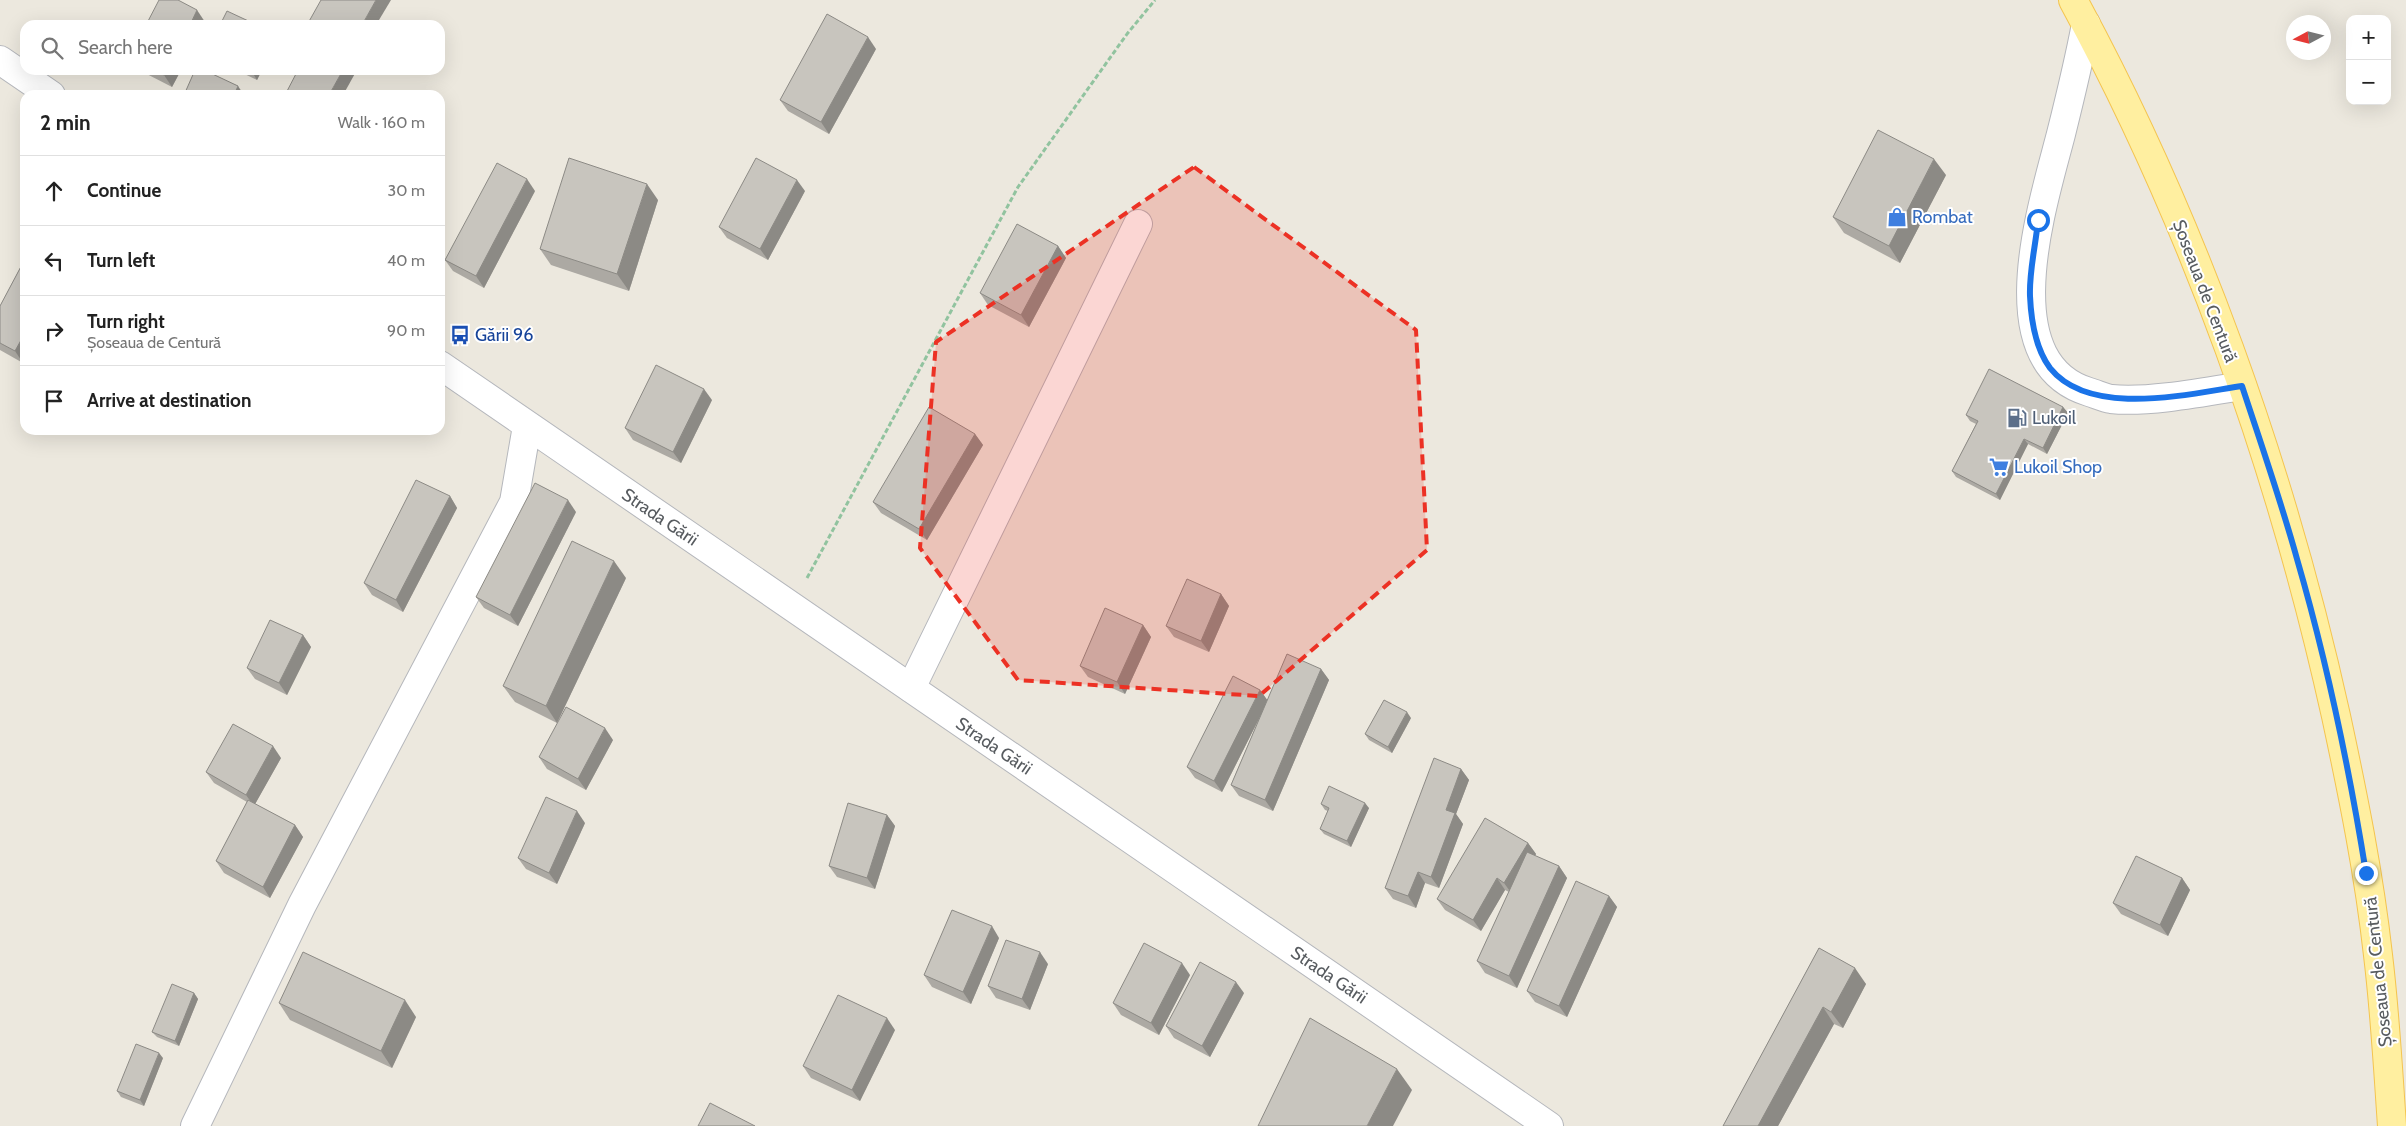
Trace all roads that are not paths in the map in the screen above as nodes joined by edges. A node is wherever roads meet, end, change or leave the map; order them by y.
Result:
1 (2073, 0) edge
2 (2086, 24) junction
3 (0, 60) edge
4 (20, 74) edge
5 (22, 75) edge
6 (44, 90) edge
7 (1138, 224) dead end
8 (445, 368) edge
9 (2242, 386) junction
10 (528, 426) junction
11 (910, 688) junction
12 (195, 1126) edge
13 (1549, 1126) edge
14 (2392, 1126) edge

1 - 2 main road, Șoseaua de Centură
2 - 9 main road, Șoseaua de Centură
2 - 9 street
3 - 4 street
5 - 6 street
7 - 11 street
8 - 10 street, Strada Gării
9 - 14 main road, Șoseaua de Centură
10 - 11 street, Strada Gării
10 - 12 street
11 - 13 street, Strada Gării

